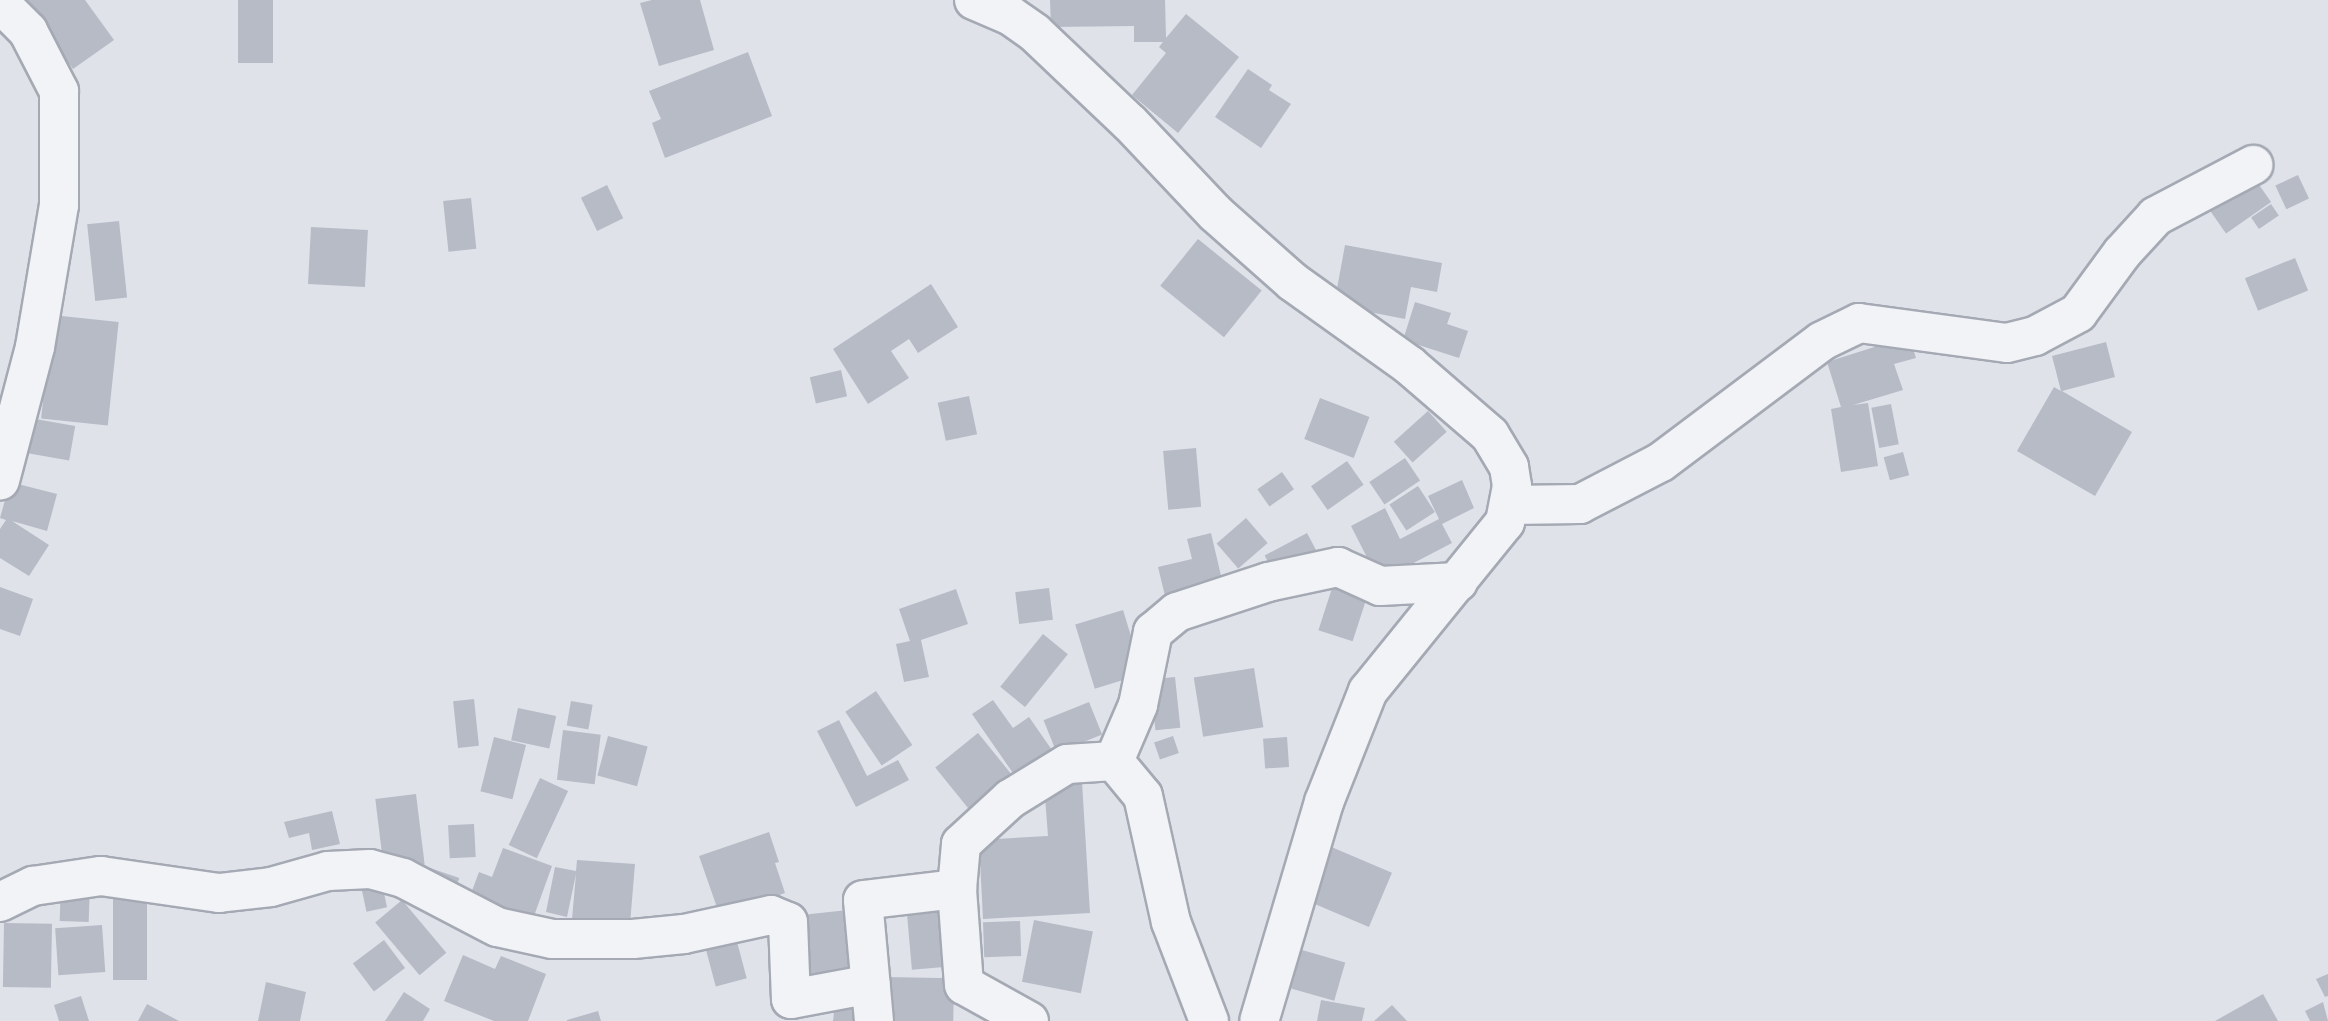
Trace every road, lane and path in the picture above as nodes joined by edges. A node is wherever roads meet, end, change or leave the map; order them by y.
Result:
1 (974, 0) edge
2 (0, 4) edge
3 (2253, 165) dead end
4 (0, 480) edge
5 (1510, 505) junction
6 (1458, 582) junction
7 (1114, 761) junction
8 (957, 889) junction
9 (0, 902) edge
10 (872, 1002) edge
11 (1029, 1021) edge
12 (1209, 1021) edge
13 (1259, 1021) edge

1 - 5 street
2 - 4 street
3 - 5 street
5 - 6 street
6 - 7 street
6 - 13 street
7 - 8 street
7 - 12 street
8 - 10 street
8 - 11 street
9 - 10 street

